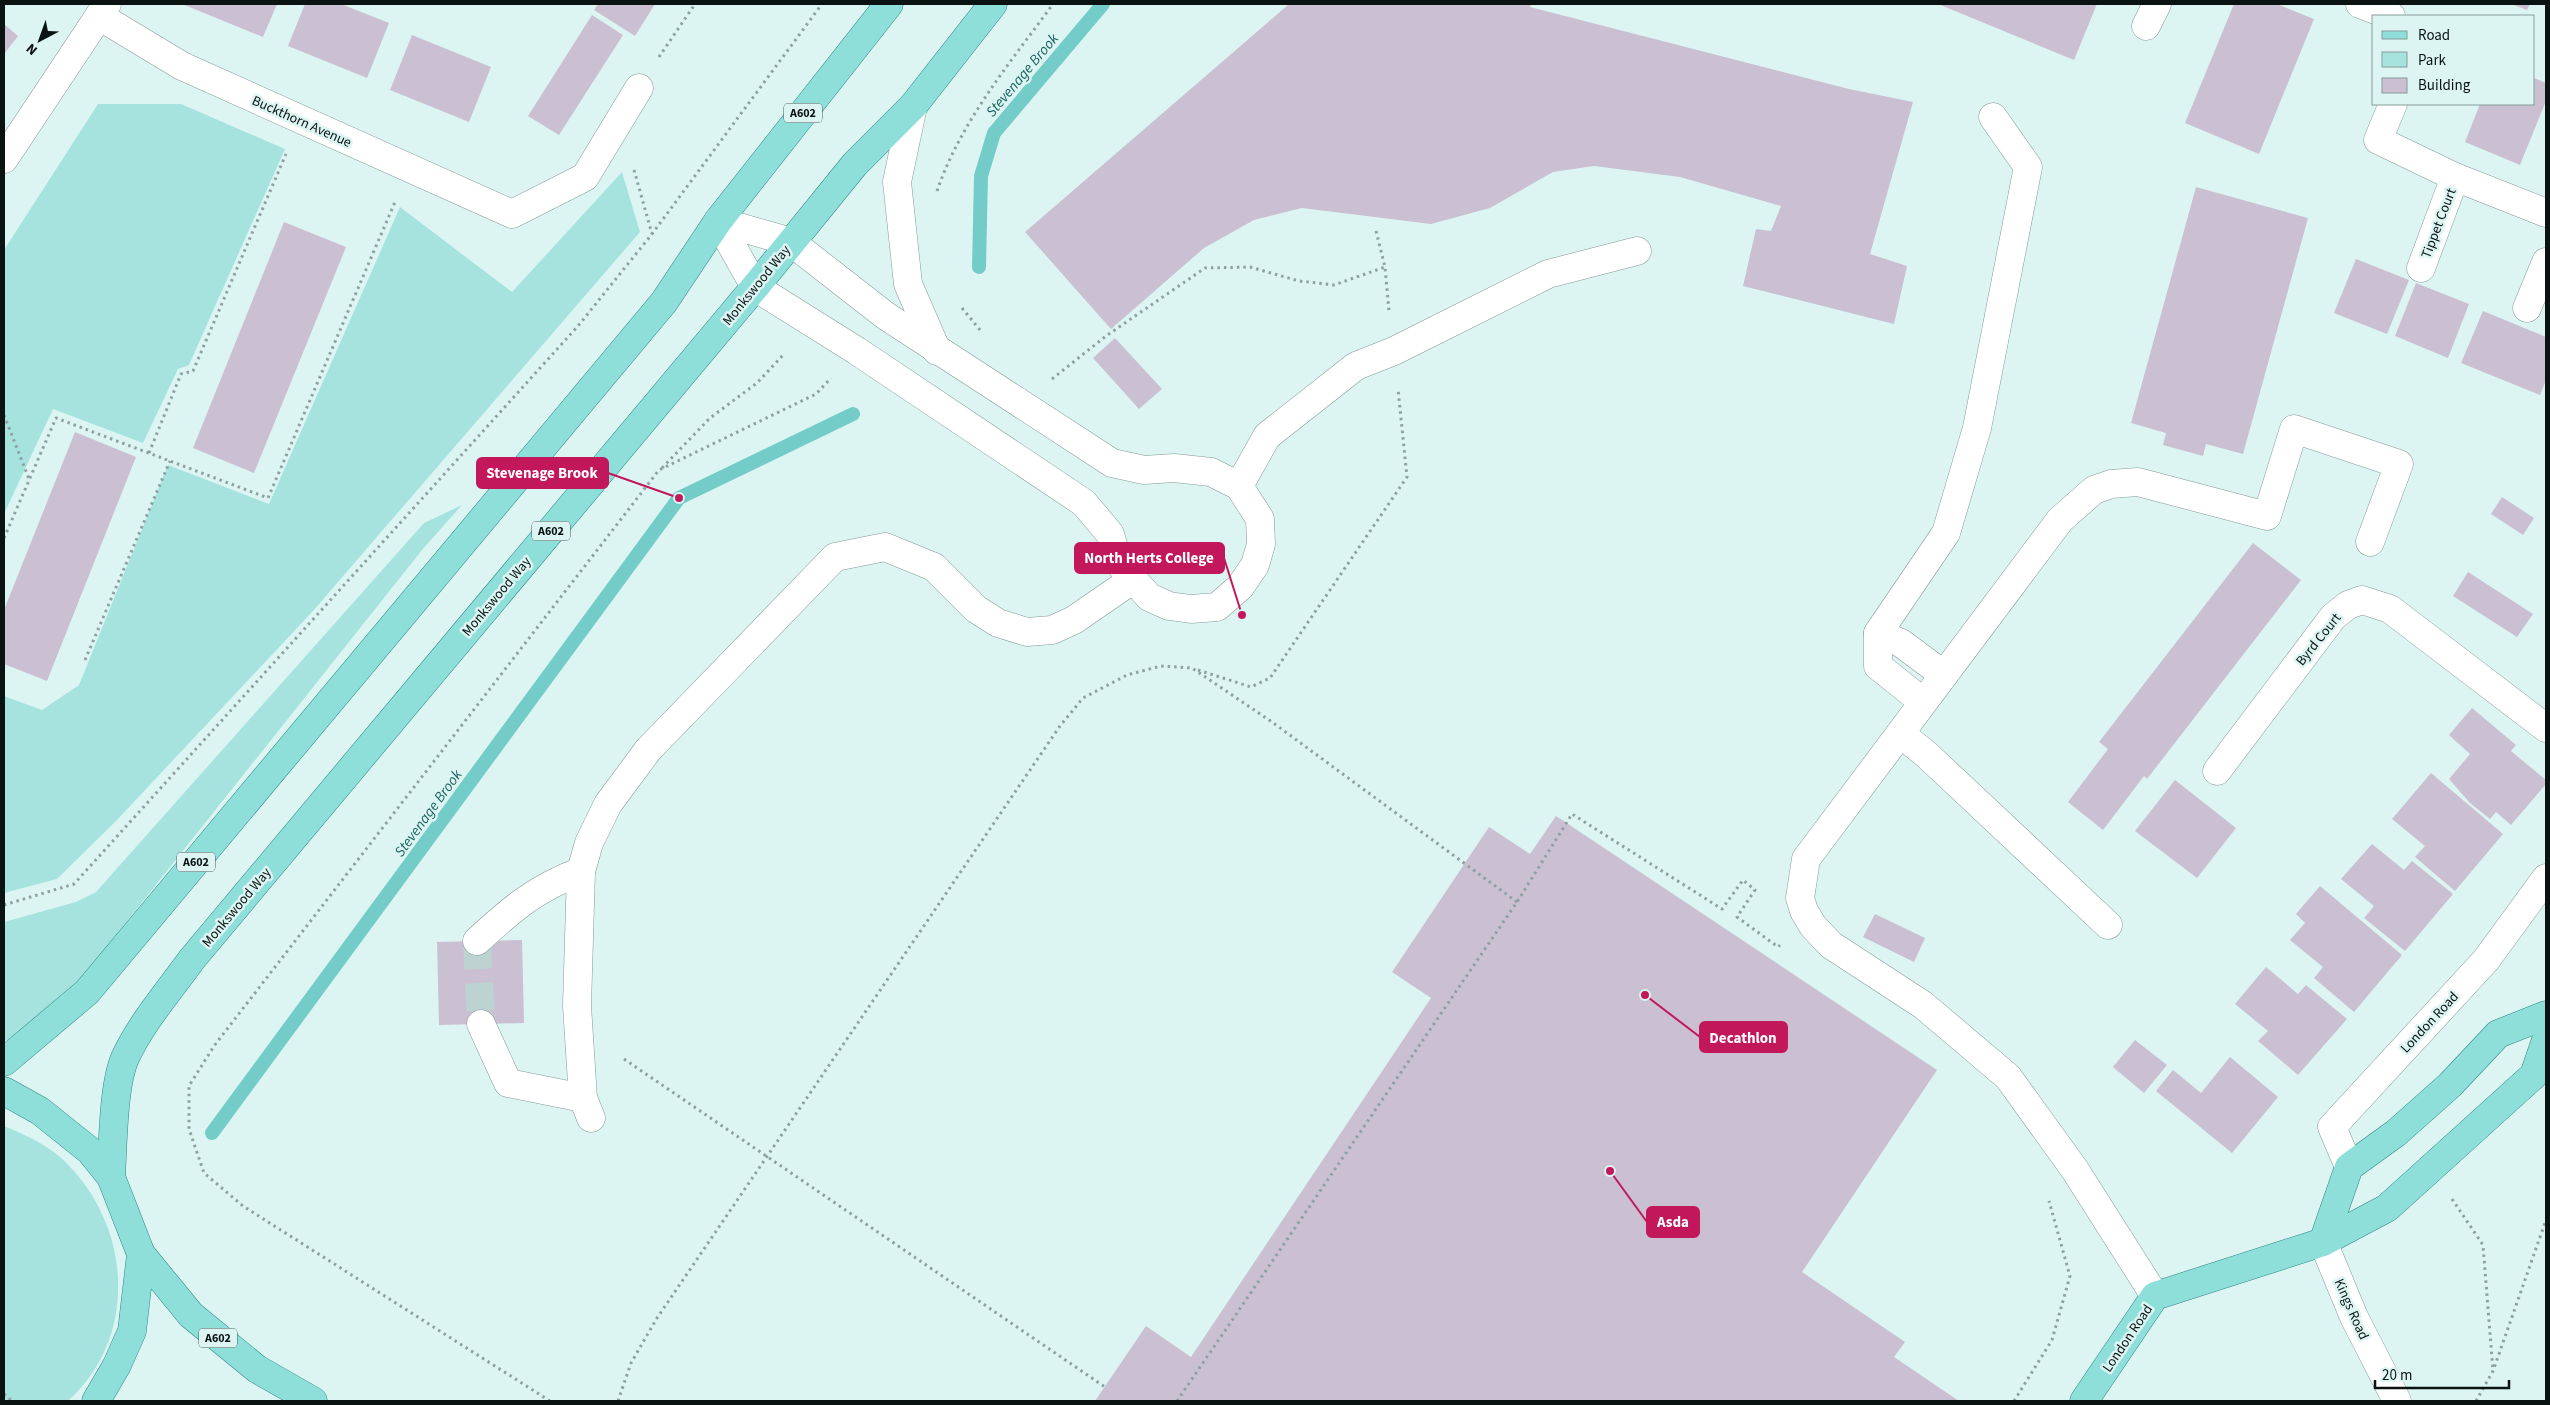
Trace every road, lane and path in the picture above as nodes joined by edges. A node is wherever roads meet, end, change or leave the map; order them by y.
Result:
1 (695, 4) edge
2 (822, 4) edge
3 (889, 4) edge
4 (993, 4) edge
5 (1053, 4) edge
6 (2360, 4) edge
7 (103, 10) edge
8 (2388, 15) edge
9 (639, 88) joint
10 (2393, 105) edge
11 (913, 106) junction
12 (1993, 117) dead end
13 (620, 119) junction
14 (300, 121) junction
15 (4, 159) edge
16 (409, 169) junction
17 (2456, 177) junction
18 (936, 195) dead end
19 (2546, 213) edge
20 (718, 221) junction
21 (1376, 231) dead end
22 (652, 234) junction
23 (791, 242) junction
24 (1637, 251) dead end
25 (2546, 262) edge
26 (1385, 267) junction
27 (2421, 268) dead end
28 (755, 287) junction
29 (961, 307) dead end
30 (2527, 308) dead end
31 (986, 338) dead end
32 (858, 351) junction
33 (937, 351) junction
34 (1394, 351) junction
35 (784, 354) dead end
36 (1050, 380) dead end
37 (4, 415) edge
38 (149, 453) junction
39 (170, 461) junction
40 (659, 470) junction
41 (29, 480) junction
42 (1239, 486) junction
43 (4, 538) edge
44 (2370, 542) dead end
45 (1132, 580) junction
46 (1878, 633) junction
47 (85, 660) dead end
48 (1192, 668) junction
49 (1944, 676) junction
50 (1923, 702) junction
51 (2546, 728) edge
52 (1901, 734) junction
53 (2217, 771) dead end
54 (581, 871) junction
55 (2546, 878) edge
56 (1517, 902) junction
57 (4, 905) edge
58 (2108, 925) dead end
59 (1813, 926) junction
60 (477, 941) dead end
61 (2546, 1015) edge
62 (481, 1024) tunnel mouth
63 (2546, 1040) edge
64 (624, 1059) dead end
65 (4, 1062) edge
66 (4, 1091) edge
67 (767, 1155) junction
68 (2349, 1167) junction
69 (2075, 1170) junction
70 (2429, 1171) junction
71 (111, 1177) junction
72 (2546, 1220) edge
73 (2323, 1242) junction
74 (141, 1254) junction
75 (2155, 1296) junction
76 (2493, 1371) junction
77 (1105, 1387) dead end
78 (4, 1394) edge
79 (12, 1401) edge
80 (96, 1401) edge
81 (313, 1401) edge
82 (550, 1401) edge
83 (618, 1401) edge
84 (1177, 1401) edge
85 (2014, 1401) edge
86 (2084, 1401) edge
87 (2397, 1401) edge
88 (2476, 1401) edge

1 - 9 path
2 - 22 path
3 - 20 main road, A602
4 - 11 main road, Monkswood Way / A602
5 - 18 path
6 - 8 street
7 - 14 street, Buckthorn Avenue
7 - 15 street, Buckthorn Avenue
9 - 13 street
10 - 17 street, Tippet Court
11 - 23 main road, Monkswood Way / A602
11 - 33 street
12 - 46 street
13 - 16 street, Buckthorn Avenue
13 - 22 path
14 - 16 street, Buckthorn Avenue
14 - 38 path
16 - 39 path
17 - 19 street, Tippet Court
17 - 27 street, Tippet Court
20 - 23 street
20 - 28 street
20 - 65 main road, A602
21 - 26 path
22 - 57 path
23 - 28 main road, Monkswood Way / A602
23 - 33 street
24 - 34 street
25 - 30 street
26 - 34 path
26 - 36 path
28 - 32 street
28 - 71 main road, Monkswood Way / A602
29 - 31 path
32 - 40 path
32 - 45 street
33 - 42 street
34 - 42 street
34 - 48 path
35 - 40 path
37 - 41 path
38 - 39 path
38 - 41 path
39 - 47 path
40 - 82 path
41 - 43 path
42 - 45 street
44 - 49 street
45 - 54 street
46 - 49 street
46 - 50 street
48 - 56 path
48 - 67 path
49 - 50 street
50 - 52 street
51 - 53 street, Byrd Court
52 - 58 street
52 - 59 street
54 - 60 street
54 - 62 street
55 - 68 street, London Road
56 - 59 path
56 - 84 path
59 - 69 street
61 - 68 main road
63 - 70 main road, London Road
64 - 67 path
66 - 71 main road, A602
67 - 77 path
67 - 83 path
68 - 73 main road
69 - 75 street
69 - 85 path
70 - 73 main road, London Road
70 - 76 path
71 - 74 main road, A602
72 - 76 path
73 - 75 main road, London Road
73 - 87 street, Kings Road
74 - 80 main road, A602
74 - 81 main road, A602
75 - 86 main road, London Road
76 - 88 path
78 - 79 path

